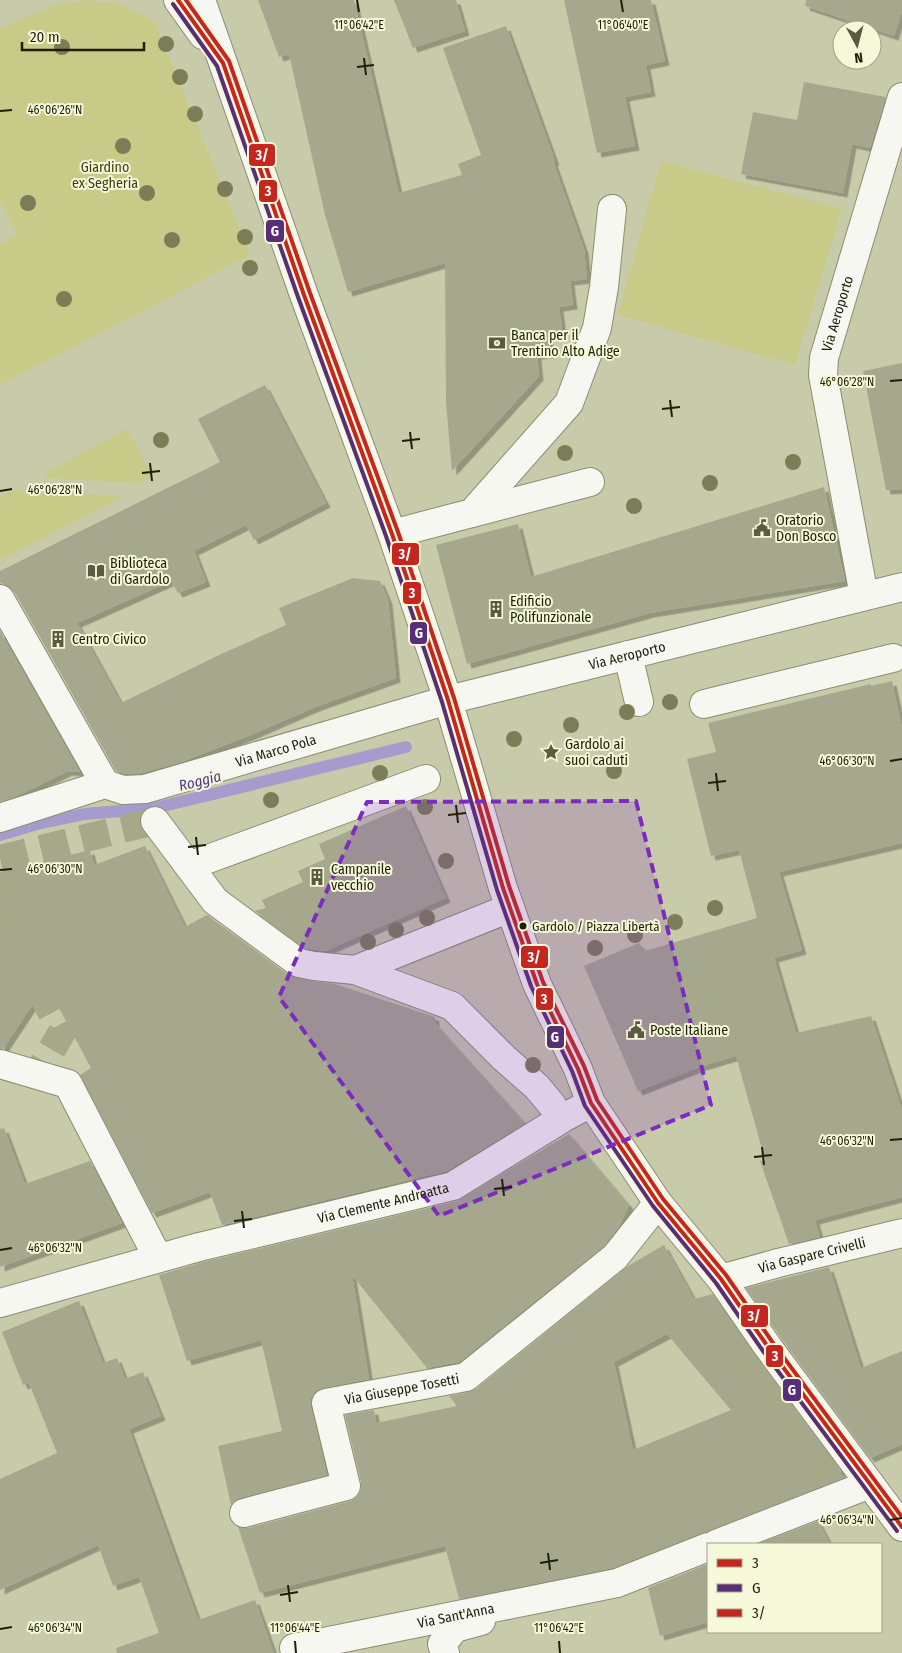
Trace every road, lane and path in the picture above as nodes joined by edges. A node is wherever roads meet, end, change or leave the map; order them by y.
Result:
1 (178, 0) edge
2 (201, 0) edge
3 (223, 63) junction
4 (902, 97) edge
5 (612, 210) dead end
6 (590, 482) dead end
7 (472, 513) junction
8 (392, 534) junction
9 (902, 586) edge
10 (864, 596) junction
11 (0, 599) edge
12 (628, 655) junction
13 (893, 658) dead end
14 (448, 700) junction
15 (639, 702) dead end
16 (704, 704) dead end
17 (426, 779) dead end
18 (105, 784) junction
19 (0, 818) edge
20 (155, 821) dead end
21 (189, 866) junction
22 (510, 908) junction
23 (355, 970) junction
24 (0, 1064) edge
25 (591, 1103) junction
26 (552, 1105) dead end
27 (658, 1203) junction
28 (902, 1233) edge
29 (158, 1258) junction
30 (721, 1278) junction
31 (0, 1303) edge
32 (870, 1484) junction
33 (244, 1513) dead end
34 (902, 1527) edge
35 (719, 1543) edge
36 (707, 1547) edge
37 (617, 1583) junction
38 (294, 1648) dead end
39 (445, 1653) edge

1 - 3 street
2 - 3 street
3 - 8 street
4 - 10 street, Via Aeroporto
5 - 7 street
6 - 7 street
7 - 8 street
8 - 14 street
9 - 10 street, Via Aeroporto
10 - 12 street, Via Aeroporto
11 - 18 street
12 - 14 street, Via Aeroporto
12 - 15 street
13 - 16 street
14 - 18 street, Via Marco Pola
14 - 22 street
17 - 21 street
18 - 19 street
20 - 21 street
21 - 23 street
22 - 23 street
22 - 25 street
23 - 26 street
24 - 29 street
25 - 27 street
25 - 29 street, Via Clemente Andreatta
27 - 30 street
27 - 33 street, Via Giuseppe Tosetti
28 - 30 street, Via Gaspare Crivelli
29 - 31 street, Via Clemente Andreatta
30 - 32 street
32 - 34 street
32 - 35 street
36 - 37 street, Via Sant'Anna
37 - 38 street, Via Sant'Anna
37 - 39 street, Via Sant'Anna

